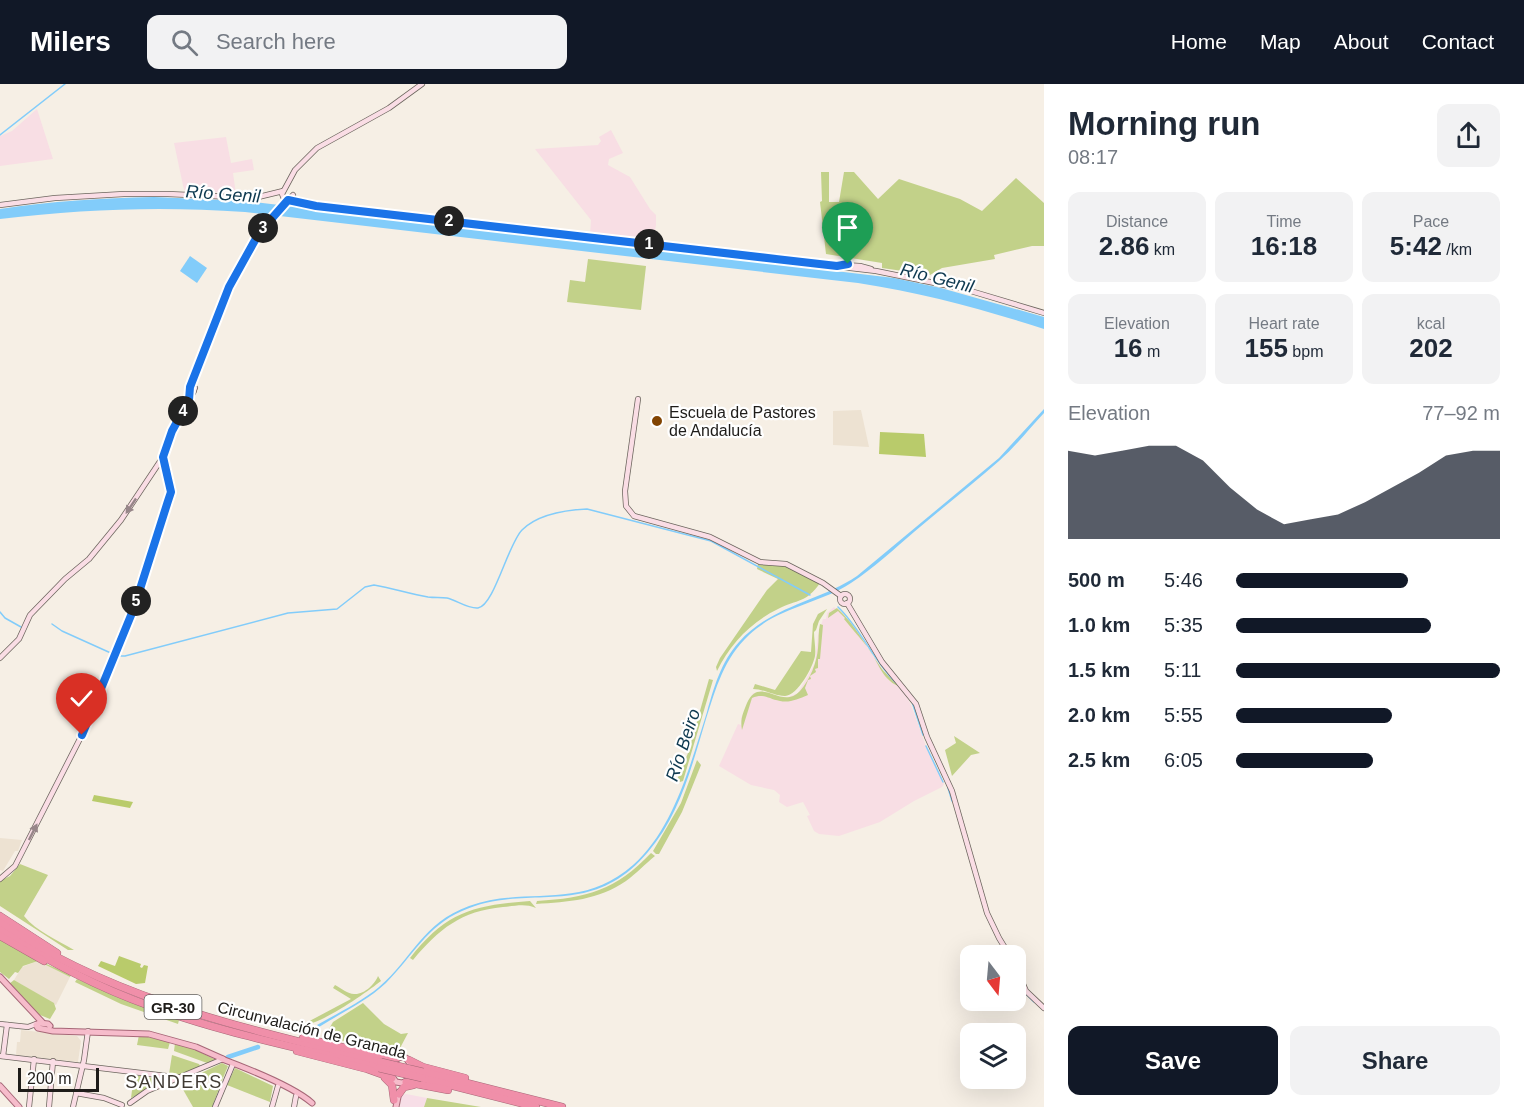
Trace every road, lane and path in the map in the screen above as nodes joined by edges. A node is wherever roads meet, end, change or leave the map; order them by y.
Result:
1 (422, 84) edge
2 (286, 195) junction
3 (0, 205) edge
4 (1044, 313) edge
5 (638, 399) dead end
6 (163, 457) junction
7 (0, 658) edge
8 (0, 879) edge
9 (0, 916) edge
10 (0, 923) edge
11 (0, 930) edge
12 (0, 936) edge
13 (1003, 945) edge
14 (70, 970) junction
15 (81, 970) junction
16 (0, 979) edge
17 (1026, 991) edge
18 (1044, 1008) edge
19 (34, 1015) junction
20 (0, 1024) edge
21 (7, 1024) junction
22 (36, 1024) junction
23 (47, 1026) junction
24 (88, 1031) junction
25 (269, 1037) junction
26 (1, 1056) edge
27 (34, 1059) junction
28 (219, 1059) junction
29 (396, 1059) joint
30 (53, 1061) junction
31 (410, 1063) joint
32 (233, 1064) junction
33 (83, 1065) junction
34 (377, 1067) junction
35 (423, 1075) junction
36 (261, 1077) junction
37 (392, 1077) junction
38 (173, 1080) junction
39 (407, 1081) junction
40 (428, 1085) junction
41 (0, 1086) edge
42 (278, 1086) junction
43 (288, 1088) junction
44 (492, 1089) junction
45 (76, 1093) junction
46 (503, 1099) junction
47 (296, 1101) edge
48 (396, 1102) edge
49 (312, 1103) junction
50 (130, 1105) edge
51 (122, 1106) edge
52 (19, 1107) edge
53 (29, 1107) edge
54 (49, 1107) edge
55 (73, 1107) edge
56 (215, 1107) edge
57 (272, 1107) edge
58 (319, 1107) edge
59 (536, 1107) edge
60 (562, 1107) edge

1 - 2 street
2 - 3 street
2 - 4 street
2 - 6 street
5 - 13 street
6 -> 7 street
8 -> 6 street
9 - 15 highway
10 - 15 highway, Circunvalación de Granada / GR-30
11 - 14 highway, Circunvalación de Granada / GR-30
12 - 14 highway
14 - 25 highway, Circunvalación de Granada / GR-30
15 - 25 highway, Circunvalación de Granada / GR-30
16 - 19 main road
17 - 18 street
19 - 22 main road
19 - 23 main road
20 - 21 street
21 - 22 street
21 - 26 street
22 - 23 main road
23 - 24 main road
24 - 28 main road
24 - 33 street
25 - 29 highway
25 - 34 highway, Circunvalación de Granada / GR-30
26 - 27 street
27 - 30 street
27 - 53 street
28 - 32 main road
28 - 38 street
29 - 31 main road
30 - 33 street
30 - 54 street
31 - 44 highway
32 - 36 main road
32 - 56 street
33 - 38 street
33 - 45 street
34 - 35 highway, Circunvalación de Granada / GR-30, bridge
34 - 37 highway
34 - 48 highway
35 - 44 highway, Circunvalación de Granada / GR-30
35 - 46 highway, Circunvalación de Granada / GR-30
36 - 42 main road
36 - 43 main road
37 - 39 main road
37 - 48 main road
38 - 50 street
39 - 40 highway
39 - 48 main road
40 - 46 highway
40 - 48 highway
41 - 52 main road
42 - 43 main road
42 - 47 main road
42 - 57 street
43 - 47 main road
43 - 49 main road
44 - 60 highway, Circunvalación de Granada / GR-30
45 - 51 street
45 - 55 street
46 - 59 highway, Circunvalación de Granada / GR-30
47 - 49 main road
49 - 58 main road
50 - 51 street

